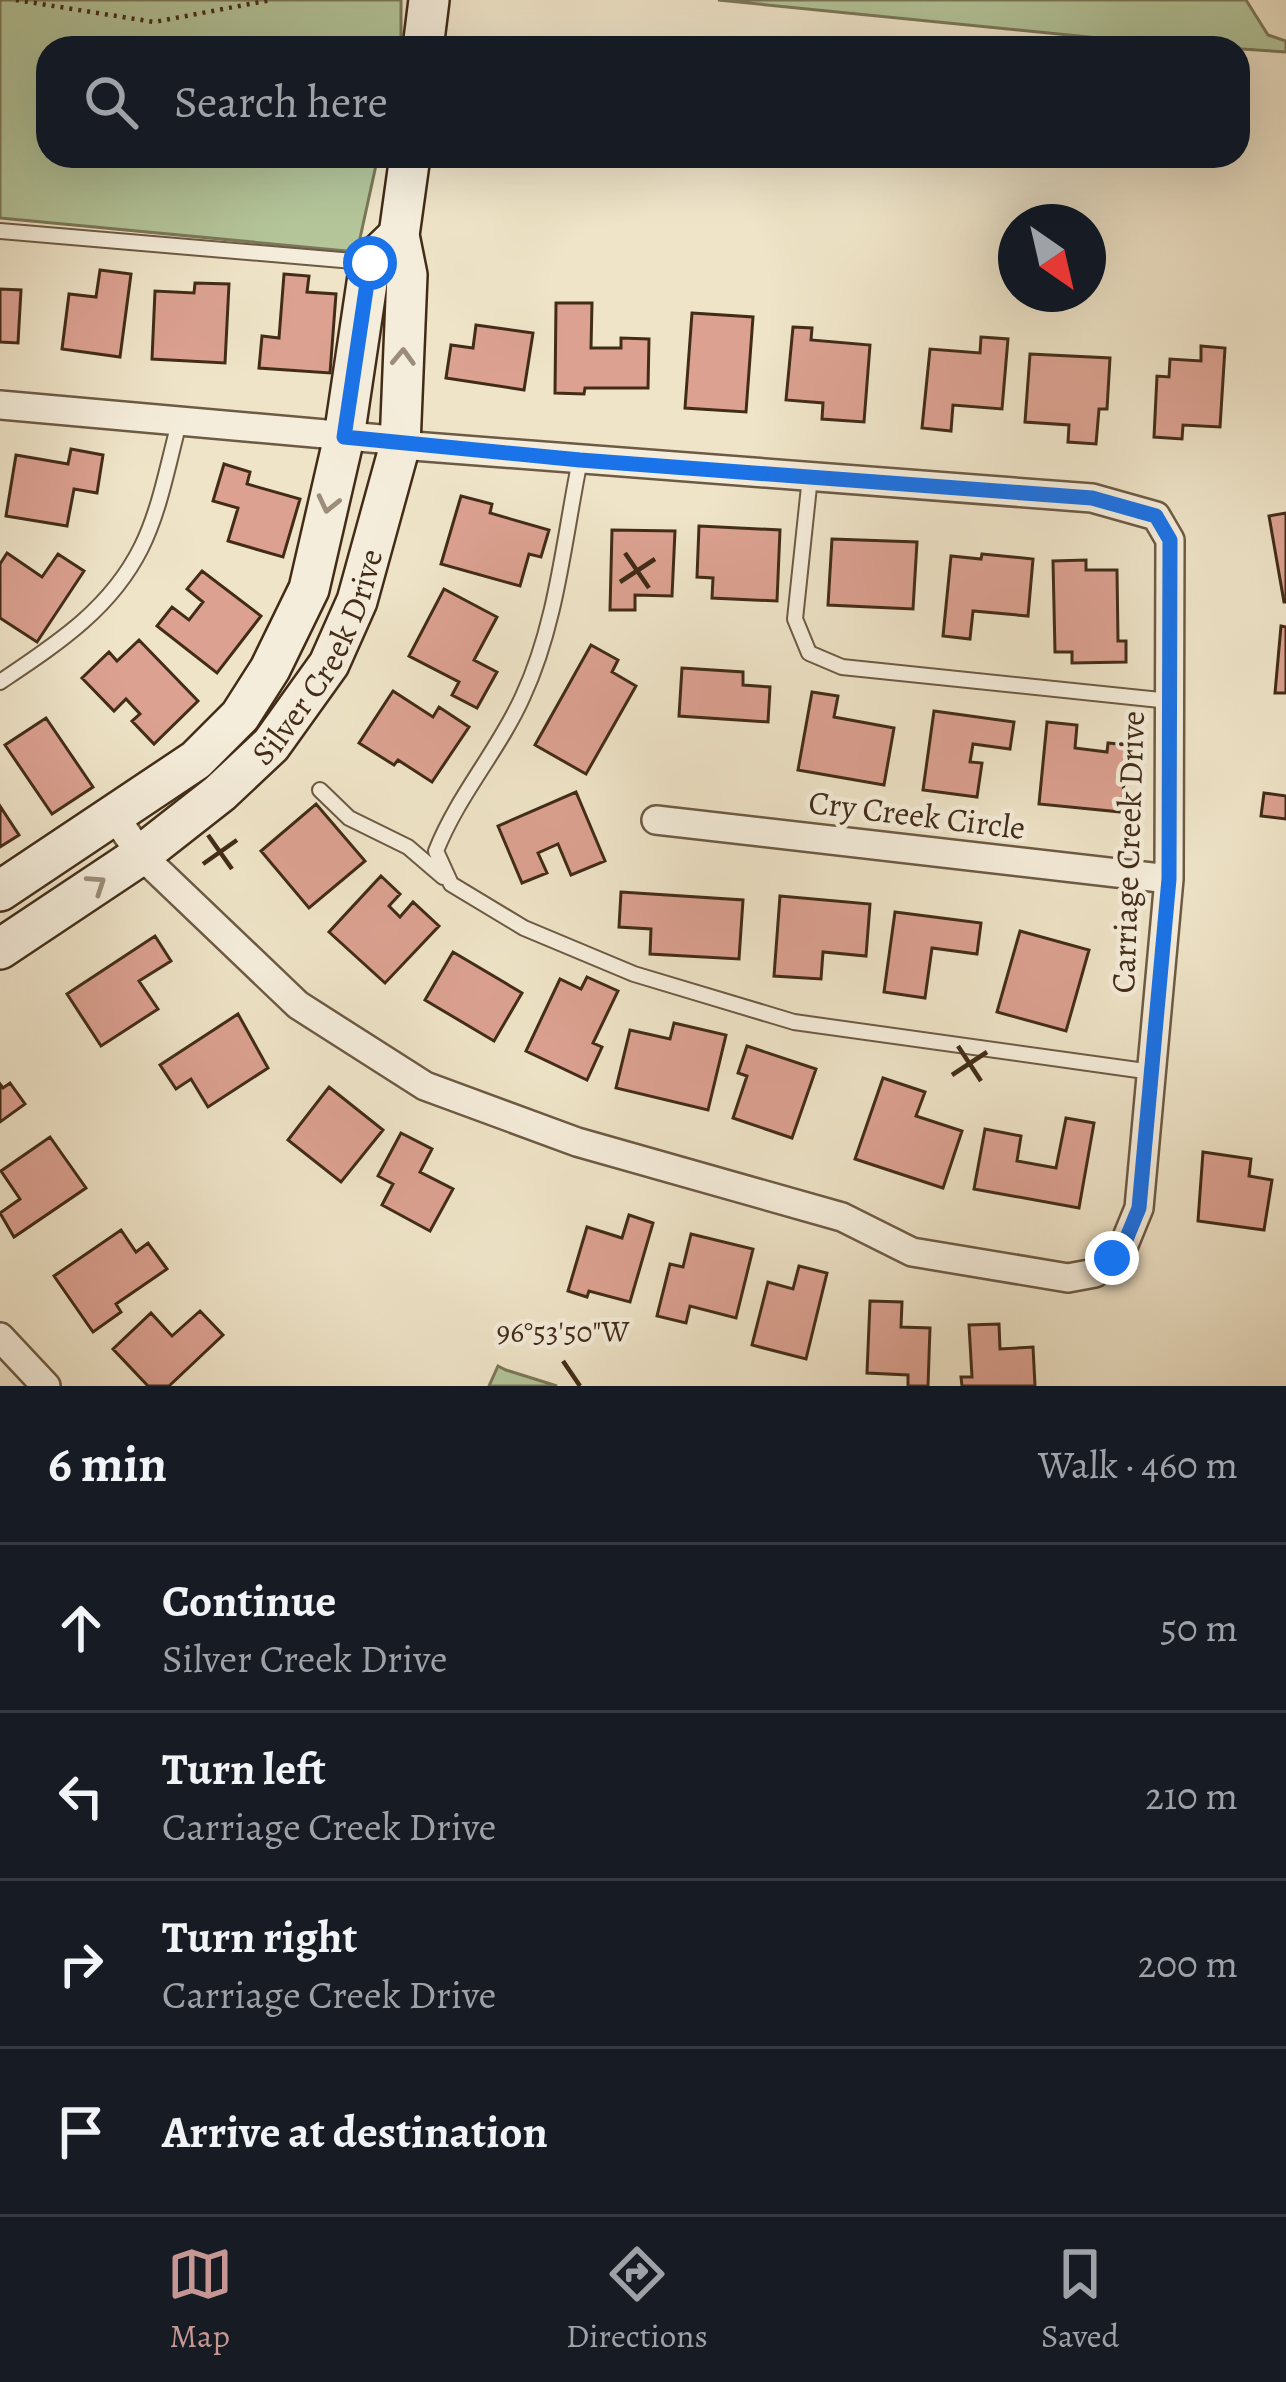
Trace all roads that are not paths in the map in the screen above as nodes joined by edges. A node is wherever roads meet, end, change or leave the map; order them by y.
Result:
1 (429, 0) edge
2 (424, 36) edge
3 (408, 168) edge
4 (0, 231) edge
5 (399, 235) junction
6 (370, 263) junction
7 (0, 405) edge
8 (179, 423) junction
9 (344, 437) junction
10 (400, 445) junction
11 (580, 460) junction
12 (810, 477) junction
13 (0, 682) edge
14 (1170, 701) junction
15 (320, 790) dead end
16 (114, 815) junction
17 (656, 820) dead end
18 (141, 856) junction
19 (1169, 879) junction
20 (452, 884) junction
21 (0, 891) edge
22 (0, 950) edge
23 (1152, 1072) junction
24 (0, 1337) edge
25 (46, 1386) edge

1 - 2 street
3 - 5 street, Silver Creek Drive
4 - 6 lane
5 - 6 street
10 -> 5 street, Silver Creek Drive
6 - 9 street, Silver Creek Drive
7 - 8 street, Carriage Creek Drive
8 - 9 street, Carriage Creek Drive
8 - 13 lane
9 - 10 street, Carriage Creek Drive
9 -> 16 street, Silver Creek Drive
10 - 11 street, Carriage Creek Drive
10 - 18 street, Silver Creek Drive
11 - 12 street, Carriage Creek Drive
11 - 20 lane
12 - 14 street, Carriage Creek Drive
12 - 14 lane
14 - 19 street, Carriage Creek Drive
15 - 20 lane
16 - 18 street, Carriage Creek Drive
16 - 21 street, Silver Creek Drive
17 - 19 street, Cry Creek Circle
22 -> 18 street, Silver Creek Drive
18 - 23 street, Carriage Creek Drive
19 - 23 street, Carriage Creek Drive
20 - 23 lane
24 - 25 street

